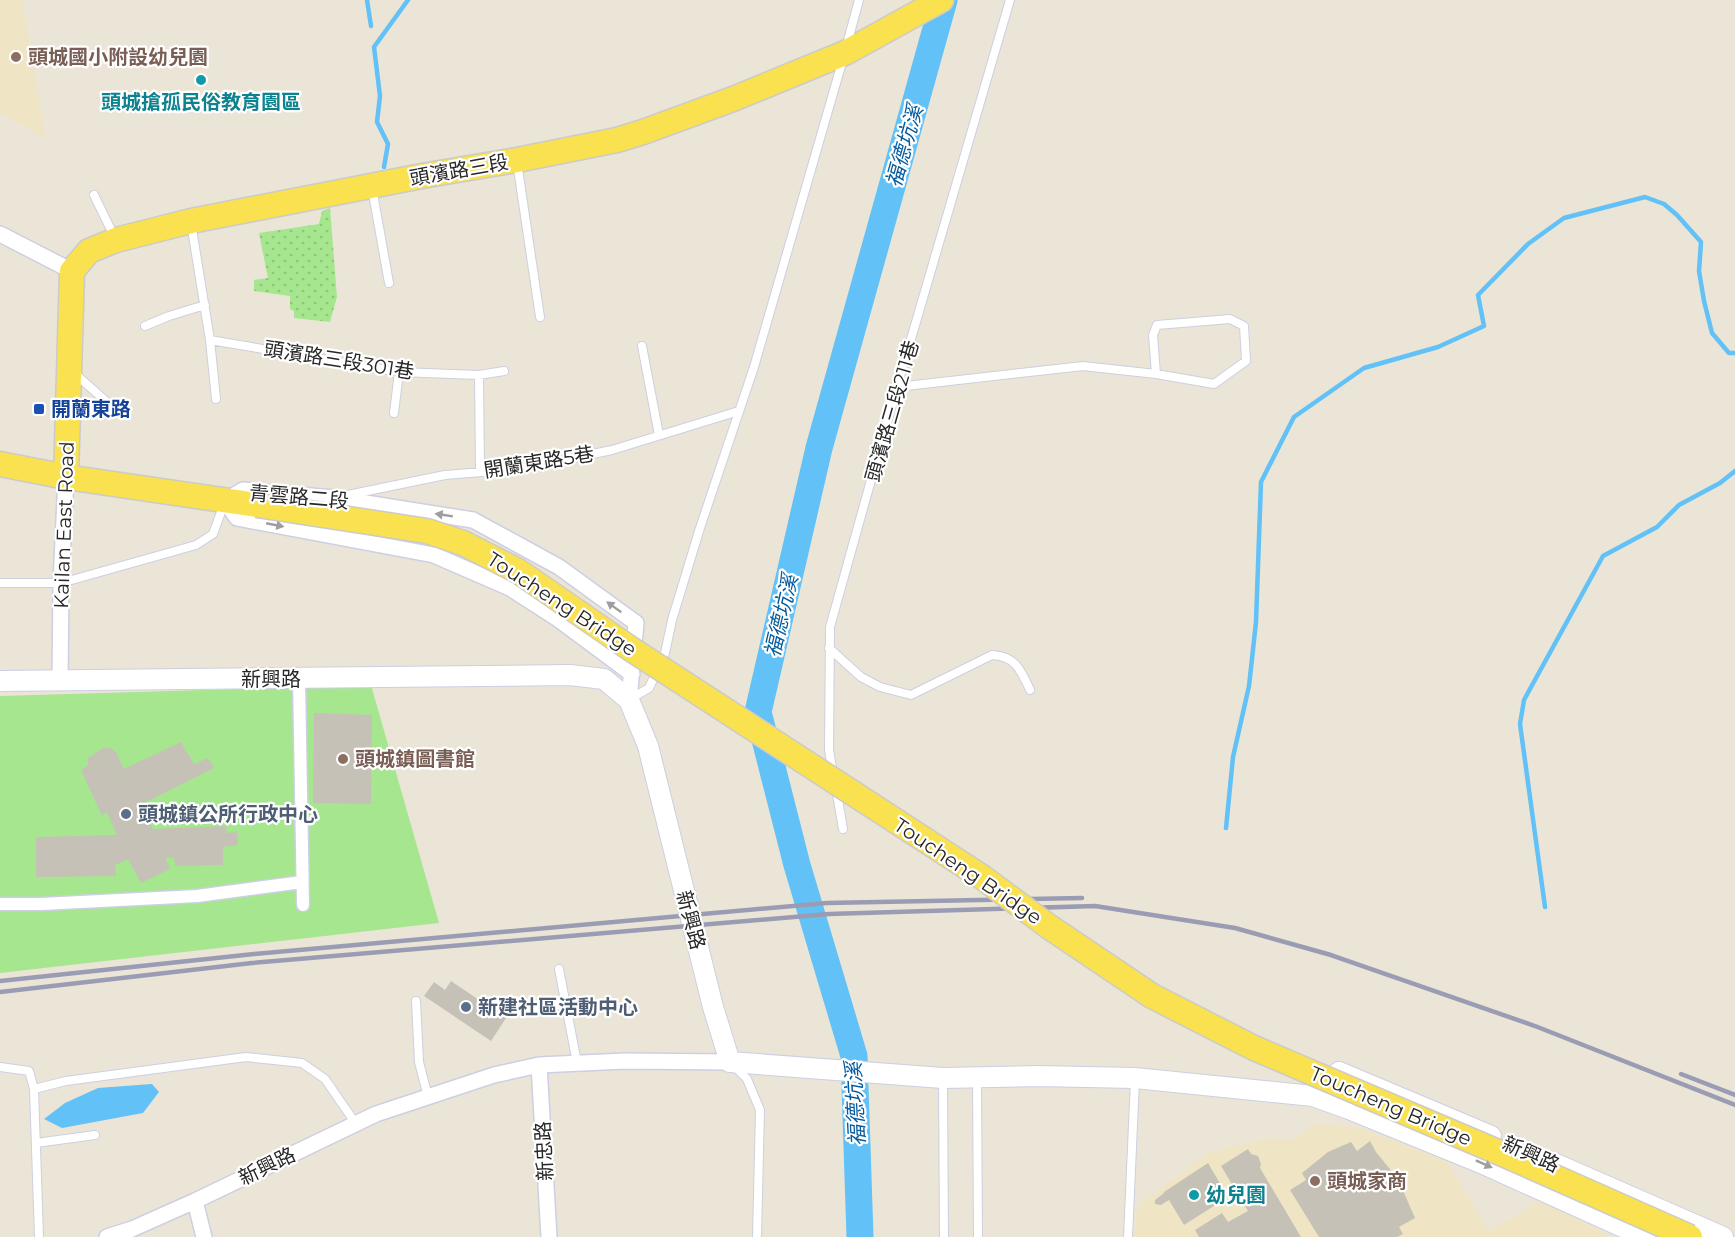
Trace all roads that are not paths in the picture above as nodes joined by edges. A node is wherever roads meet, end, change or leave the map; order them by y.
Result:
1 (859, 0) edge
2 (941, 0) edge
3 (1010, 0) edge
4 (845, 53) junction
5 (517, 160) junction
6 (371, 187) junction
7 (94, 195) dead end
8 (191, 221) junction
9 (0, 234) edge
10 (116, 240) junction
11 (72, 271) junction
12 (389, 283) dead end
13 (205, 305) junction
14 (540, 317) dead end
15 (145, 326) dead end
16 (210, 340) junction
17 (642, 345) dead end
18 (69, 368) junction
19 (504, 371) dead end
20 (399, 372) junction
21 (1156, 374) junction
22 (479, 375) junction
23 (897, 387) junction
24 (216, 399) dead end
25 (117, 411) dead end
26 (739, 411) junction
27 (394, 413) dead end
28 (658, 435) junction
29 (0, 464) edge
30 (480, 471) junction
31 (66, 477) junction
32 (334, 498) junction
33 (225, 501) junction
34 (0, 583) edge
35 (61, 583) junction
36 (829, 648) junction
37 (632, 674) junction
38 (299, 679) junction
39 (0, 681) edge
40 (60, 681) junction
41 (1030, 690) dead end
42 (629, 700) junction
43 (843, 829) dead end
44 (303, 882) junction
45 (0, 904) edge
46 (303, 905) dead end
47 (559, 969) dead end
48 (416, 1000) dead end
49 (566, 1004) junction
50 (513, 1012) dead end
51 (730, 1062) junction
52 (577, 1063) junction
53 (539, 1065) junction
54 (0, 1067) edge
55 (977, 1076) junction
56 (943, 1078) junction
57 (1135, 1078) junction
58 (34, 1089) junction
59 (1313, 1096) junction
60 (428, 1097) junction
61 (356, 1124) junction
62 (95, 1136) dead end
63 (36, 1143) junction
64 (195, 1201) junction
65 (39, 1237) edge
66 (107, 1237) edge
67 (204, 1237) edge
68 (549, 1237) edge
69 (757, 1237) edge
70 (944, 1237) edge
71 (978, 1237) edge
72 (1128, 1237) edge
73 (1645, 1237) edge
74 (1690, 1237) edge
75 (1723, 1237) edge

1 - 4 lane
2 - 4 main road, 頭濱路三段
3 - 23 lane, 頭濱路三段211巷
4 - 5 main road, 頭濱路三段
4 - 26 lane
5 - 6 main road, 頭濱路三段
5 - 14 lane
6 - 8 main road, 頭濱路三段
6 - 12 lane
7 - 10 lane
8 - 10 main road, 頭濱路三段
8 - 13 lane
9 - 11 street
10 - 11 main road, 頭濱路三段
11 - 18 main road, Kailan East Road
13 - 15 lane
13 - 16 lane
16 - 20 lane, 頭濱路三段301巷
16 - 24 lane
17 - 28 lane
18 - 25 lane
18 - 31 main road, Kailan East Road
19 - 22 lane, 頭濱路三段301巷
20 - 22 lane, 頭濱路三段301巷
20 - 27 lane
21 - 21 lane
21 - 23 lane
22 - 30 lane
23 - 36 lane, 頭濱路三段211巷
26 - 28 lane, 開蘭東路5巷
26 - 42 lane
28 - 30 lane, 開蘭東路5巷
29 - 31 main road, Toucheng Bridge
30 - 32 lane, 開蘭東路5巷
31 - 33 main road, Toucheng Bridge
31 - 35 street, Kailan East Road
32 - 33 street, 青雲路二段
37 -> 32 street, 青雲路二段
33 - 35 lane
33 -> 37 street, 青雲路二段
33 - 74 main road, Toucheng Bridge, bridge
34 - 35 lane
35 - 40 street, Kailan East Road
36 - 41 lane
36 - 43 lane, 頭濱路三段211巷
37 - 42 street, 青雲路二段
38 - 40 street, 新興路
38 - 42 street, 新興路
38 - 44 street
39 - 40 street, 新興路
42 - 51 street, 新興路
44 - 45 street
44 - 46 street
47 - 49 lane
48 - 60 lane
49 - 50 lane
49 - 52 lane
51 - 52 street, 新興路
51 - 56 street, 新興路
51 - 69 lane
52 - 53 street, 新興路
53 - 60 street, 新興路
53 - 68 street, 新忠路
54 - 58 lane
55 - 56 street, 新興路
55 - 57 street, 新興路
55 - 71 lane
56 - 70 lane
57 - 59 street, 新興路
57 - 72 lane
58 - 61 lane
58 - 63 lane
59 -> 73 street, 新興路
59 - 75 street, 新興路
60 - 61 street, 新興路
61 - 64 street, 新興路
62 - 63 lane
63 - 65 lane
64 - 66 street, 新興路
64 - 67 street

